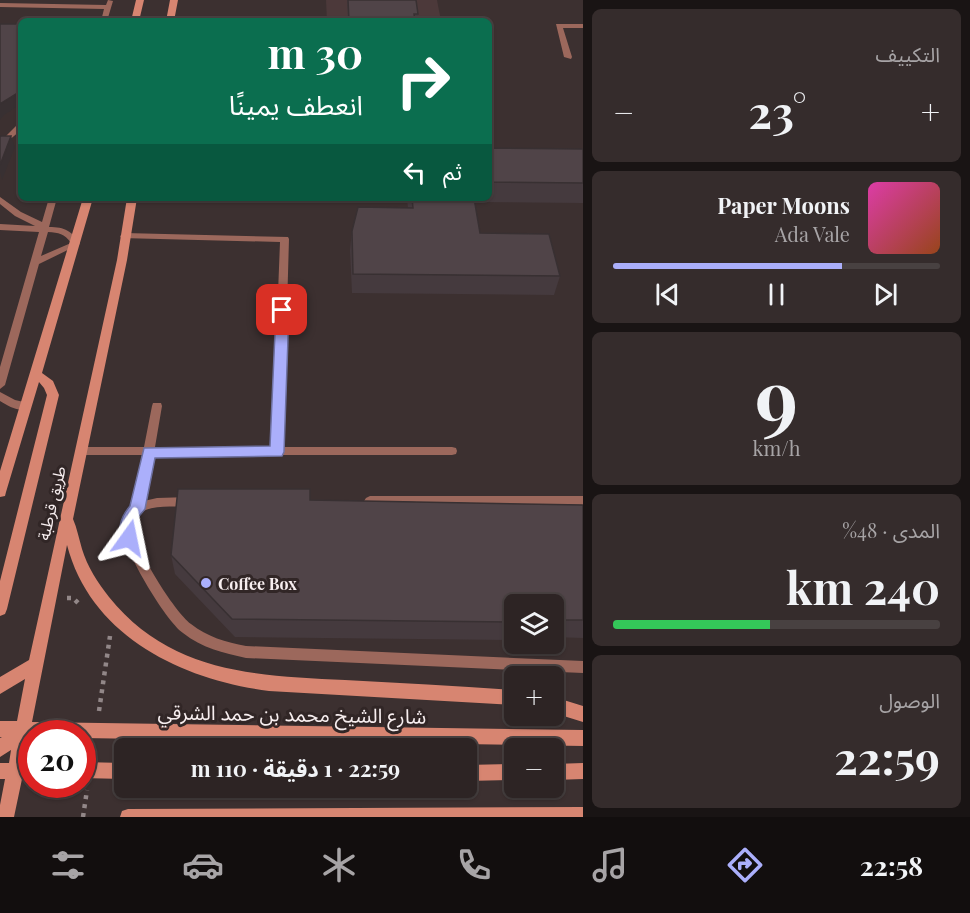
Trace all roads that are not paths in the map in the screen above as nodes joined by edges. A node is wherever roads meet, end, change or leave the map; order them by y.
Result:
1 (140, 0) edge
2 (174, 0) edge
3 (86, 3) edge
4 (109, 3) edge
5 (0, 5) edge
6 (105, 18) edge
7 (136, 18) edge
8 (171, 18) edge
9 (583, 26) edge
10 (568, 57) dead end
11 (18, 129) edge
12 (0, 146) edge
13 (0, 200) edge
14 (52, 201) edge
15 (87, 201) edge
16 (131, 201) edge
17 (0, 228) edge
18 (45, 228) junction
19 (124, 236) junction
20 (76, 244) junction
21 (35, 262) junction
22 (34, 374) junction
23 (0, 385) edge
24 (0, 396) edge
25 (24, 406) junction
26 (157, 406) dead end
27 (14, 440) junction
28 (82, 451) junction
29 (452, 451) dead end
30 (149, 452) junction
31 (277, 452) junction
32 (0, 459) edge
33 (0, 492) edge
34 (360, 501) edge
35 (583, 501) edge
36 (207, 502) edge
37 (137, 509) junction
38 (67, 516) junction
39 (0, 609) edge
40 (36, 664) junction
41 (583, 667) edge
42 (0, 686) edge
43 (504, 697) edge
44 (564, 708) edge
45 (583, 714) edge
46 (0, 720) edge
47 (25, 720) edge
48 (18, 727) edge
49 (0, 729) edge
50 (18, 729) edge
51 (96, 730) edge
52 (18, 733) edge
53 (583, 738) edge
54 (0, 749) edge
55 (18, 755) edge
56 (96, 770) edge
57 (15, 771) edge
58 (114, 771) edge
59 (583, 771) edge
60 (504, 772) edge
61 (564, 772) edge
62 (477, 773) edge
63 (0, 812) edge
64 (583, 815) edge
65 (220, 816) edge
66 (5, 817) edge
67 (128, 817) edge

1 - 7 main road
2 - 8 main road
3 - 4 lane
3 - 5 lane
4 - 6 lane
9 - 10 street
11 - 12 lane
13 - 18 lane
14 - 18 lane
15 - 20 main road
16 - 19 main road, طريق قرطبة
17 - 18 lane
18 - 20 lane
18 - 21 lane
19 - 28 main road, طريق قرطبة
19 - 31 lane
20 - 21 lane
20 - 22 main road
21 - 23 lane
22 - 25 main road
22 - 39 main road
24 - 25 lane
25 - 27 main road
26 - 30 lane
27 - 32 main road
27 - 33 main road
28 - 30 lane
28 - 38 main road, طريق قرطبة
29 - 31 lane
30 - 31 lane
30 - 37 lane
34 - 35 lane
36 - 37 lane
37 - 41 lane
38 - 40 main road, طريق قرطبة
38 - 43 main road
40 - 42 main road
40 - 47 main road, طريق قرطبة
44 - 45 main road
46 - 48 main road
49 - 50 main road, شارع الشيخ محمد بن حمد الشرقي
51 - 53 main road, شارع الشيخ محمد بن حمد الشرقي
52 - 54 main road
55 - 57 main road, طريق قرطبة
56 - 58 main road
57 - 66 main road, طريق قرطبة
59 - 61 main road
60 - 62 main road
63 - 66 main road
64 - 65 main road
65 - 67 main road

